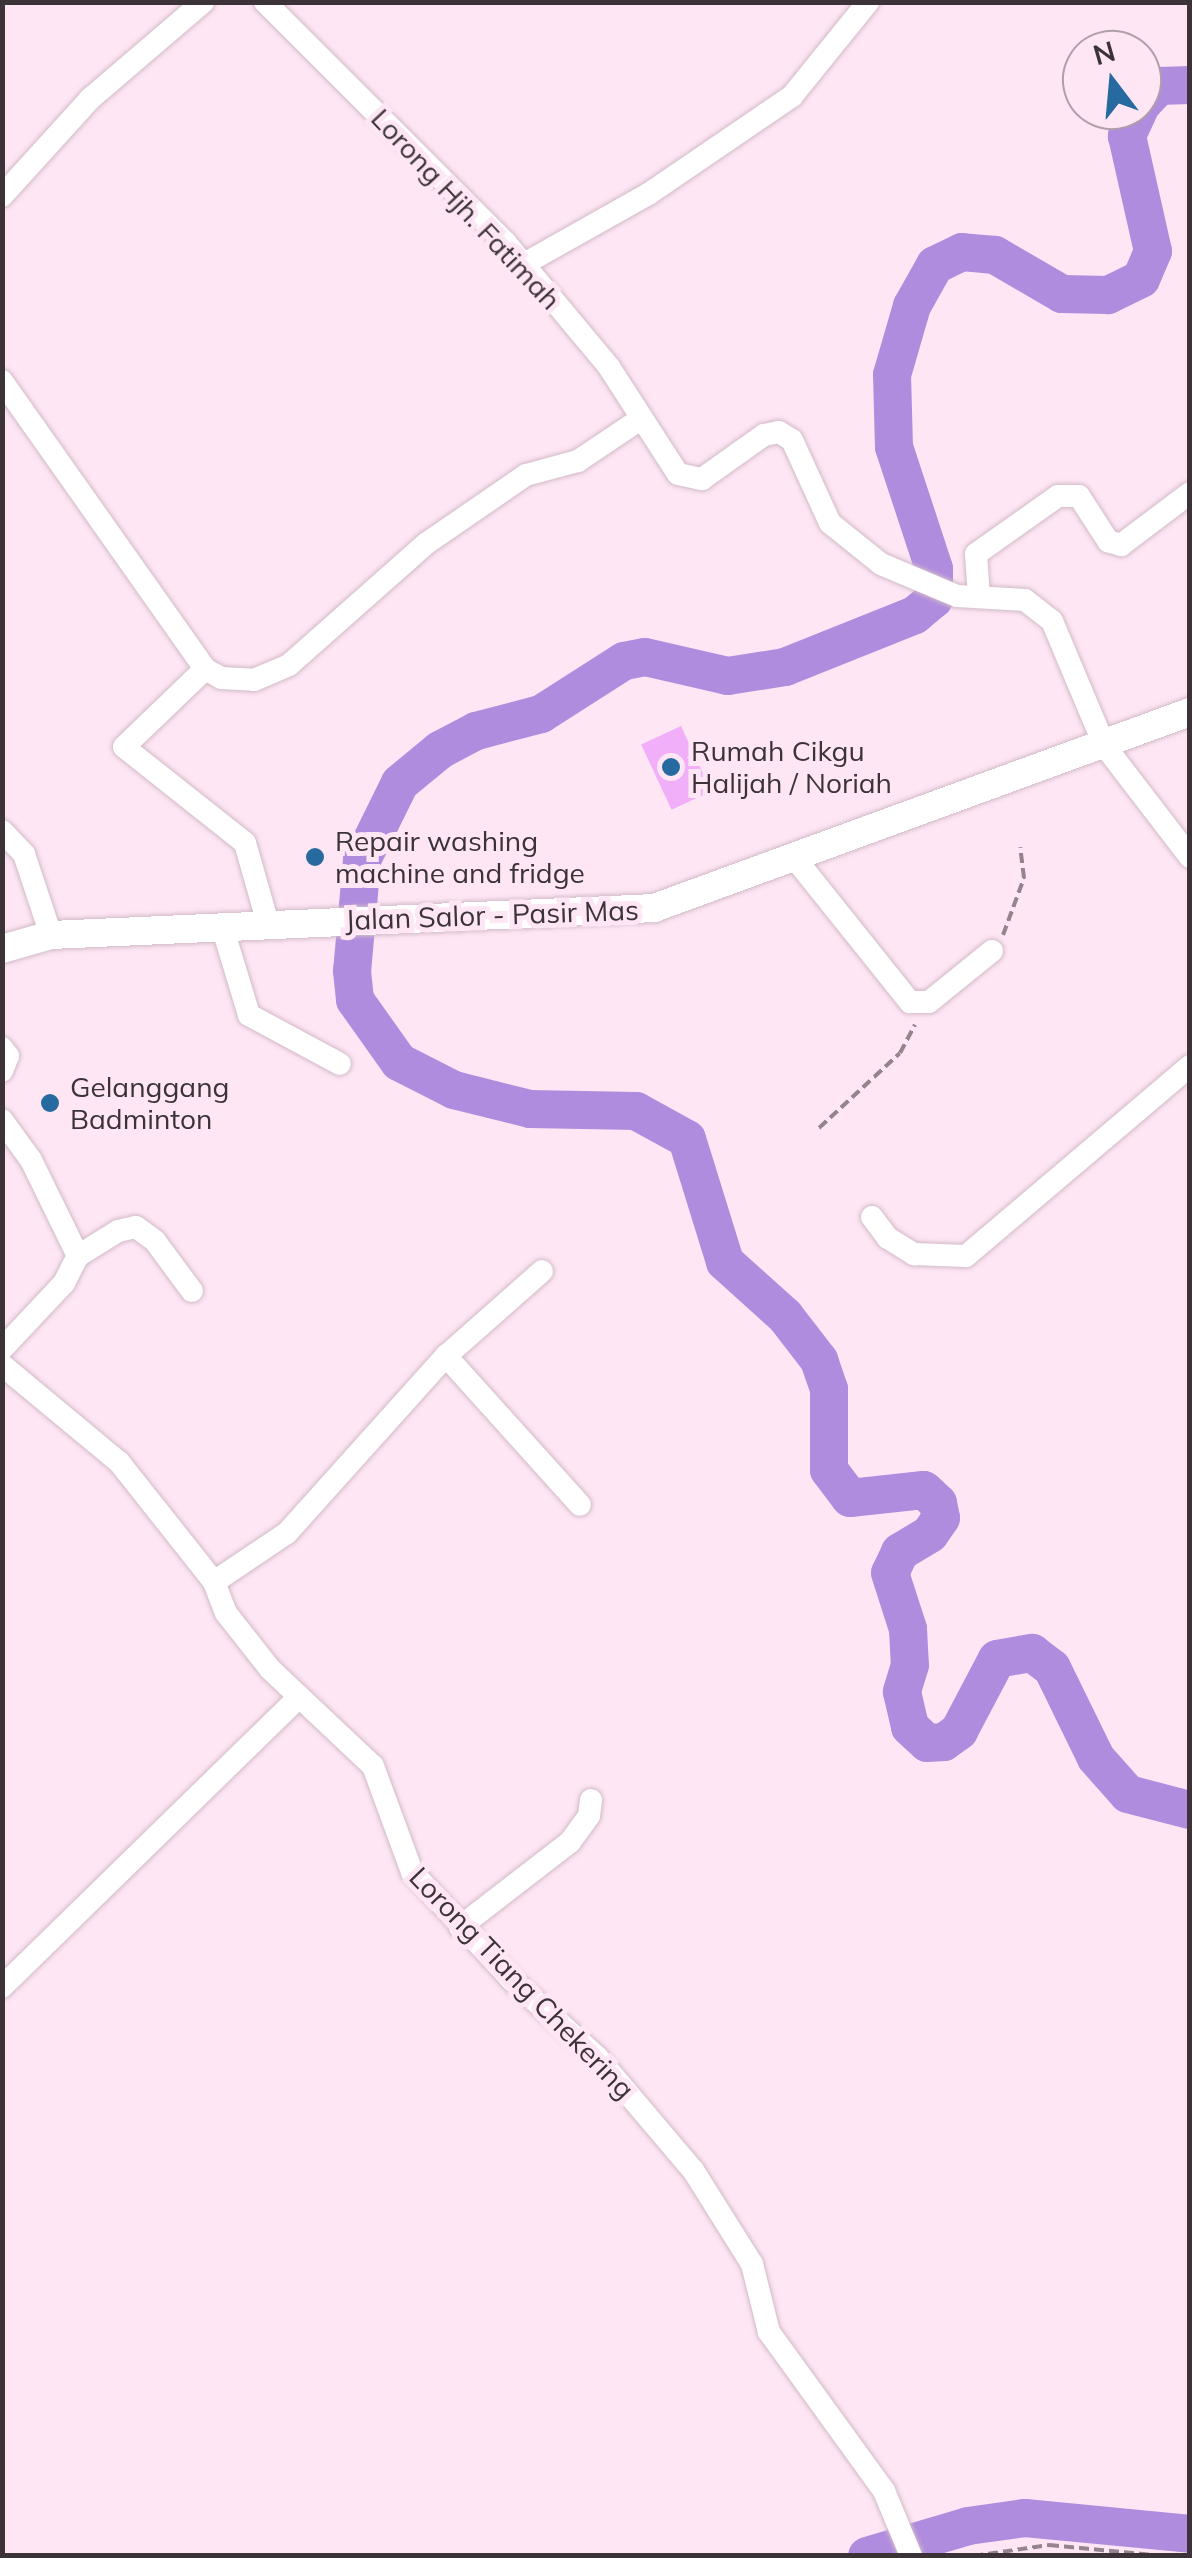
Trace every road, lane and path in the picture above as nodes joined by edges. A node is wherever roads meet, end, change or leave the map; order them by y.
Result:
1 (204, 2) edge
2 (265, 2) edge
3 (868, 2) edge
4 (2, 196) edge
5 (524, 264) junction
6 (2, 382) edge
7 (639, 420) junction
8 (1190, 492) edge
9 (968, 596) junction
10 (204, 670) junction
11 (1190, 712) edge
12 (1104, 745) junction
13 (2, 831) edge
14 (1020, 848) dead end
15 (1190, 856) edge
16 (797, 861) junction
17 (268, 924) junction
18 (222, 926) junction
19 (51, 934) junction
20 (2, 948) edge
21 (992, 951) joint
22 (919, 1006) junction
23 (2, 1048) edge
24 (340, 1064) dead end
25 (1190, 1066) edge
26 (2, 1071) edge
27 (2, 1120) edge
28 (819, 1128) dead end
29 (872, 1216) dead end
30 (78, 1256) junction
31 (542, 1270) dead end
32 (192, 1292) dead end
33 (2, 1350) edge
34 (446, 1356) junction
35 (2, 1365) edge
36 (580, 1505) dead end
37 (214, 1582) junction
38 (299, 1698) junction
39 (591, 1800) dead end
40 (460, 1927) junction
41 (2, 1987) edge
42 (911, 2556) edge
43 (973, 2556) edge
44 (1163, 2556) edge

1 - 4 street
2 - 5 street, Lorong Hjh. Fatimah
3 - 5 street
5 - 7 street, Lorong Hjh. Fatimah
6 - 10 street
7 - 9 street, Lorong Hjh. Fatimah
7 - 10 street
8 - 9 street
9 - 12 street, Lorong Hjh. Fatimah
10 - 17 street
11 - 12 main road, Jalan Salor - Pasir Mas
12 - 15 street, Lorong Hjh. Fatimah
12 - 16 main road, Jalan Salor - Pasir Mas
13 - 19 street
14 - 21 path
16 - 17 main road, Jalan Salor - Pasir Mas
16 - 22 street
17 - 18 main road, Jalan Salor - Pasir Mas
18 - 19 main road, Jalan Salor - Pasir Mas
18 - 24 street
19 - 20 main road, Jalan Salor - Pasir Mas
21 - 22 street
22 - 28 path
23 - 26 street
25 - 29 street
27 - 30 street
30 - 32 street
30 - 33 street
31 - 34 street
34 - 36 street
34 - 37 street
35 - 37 street, Lorong Tiang Chekering
37 - 38 street, Lorong Tiang Chekering
38 - 40 street, Lorong Tiang Chekering
38 - 41 street
39 - 40 street
40 - 42 street, Lorong Tiang Chekering
43 - 44 path

